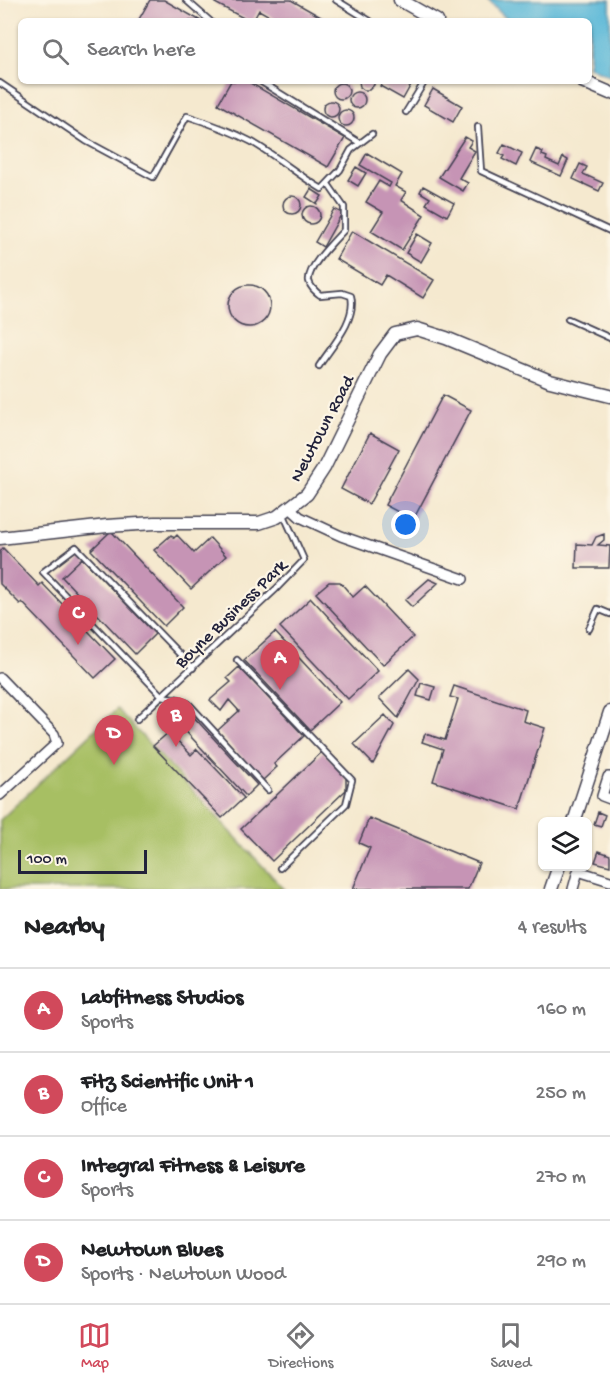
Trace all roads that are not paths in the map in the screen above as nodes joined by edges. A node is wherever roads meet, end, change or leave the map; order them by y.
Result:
1 (186, 0) edge
2 (336, 0) edge
3 (400, 0) edge
4 (207, 18) edge
5 (365, 18) edge
6 (432, 18) edge
7 (0, 83) edge
8 (265, 84) edge
9 (422, 84) edge
10 (589, 84) edge
11 (610, 93) edge
12 (406, 112) dead end
13 (478, 127) dead end
14 (372, 134) dead end
15 (360, 143) junction
16 (327, 184) junction
17 (610, 231) edge
18 (568, 319) dead end
19 (610, 338) edge
20 (319, 366) dead end
21 (610, 396) edge
22 (287, 511) junction
23 (0, 538) edge
24 (463, 579) dead end
25 (610, 614) edge
26 (590, 629) dead end
27 (237, 660) dead end
28 (193, 668) junction
29 (0, 678) edge
30 (162, 696) junction
31 (610, 712) edge
32 (137, 719) dead end
33 (610, 777) edge
34 (268, 790) dead end
35 (0, 795) edge
36 (610, 799) edge
37 (576, 817) edge
38 (280, 868) dead end
39 (558, 871) edge
40 (610, 881) edge
41 (551, 889) edge
42 (573, 889) edge

1 - 4 lane
2 - 5 lane
3 - 6 street
7 - 16 lane
8 - 15 lane
9 - 12 lane
10 - 11 street
13 - 17 lane
14 - 15 lane
15 - 16 lane
16 - 20 lane
18 - 19 lane
21 - 22 street, Newtown Road
22 - 23 street, Newtown Road
22 - 24 street
22 - 28 lane, Boyne Business Park
25 - 26 lane
27 - 38 lane
28 - 30 lane, Boyne Business Park
28 - 30 lane
29 - 35 street
30 - 32 lane, Boyne Business Park
30 - 34 lane
31 - 37 street
33 - 36 street
39 - 41 street
40 - 42 street

